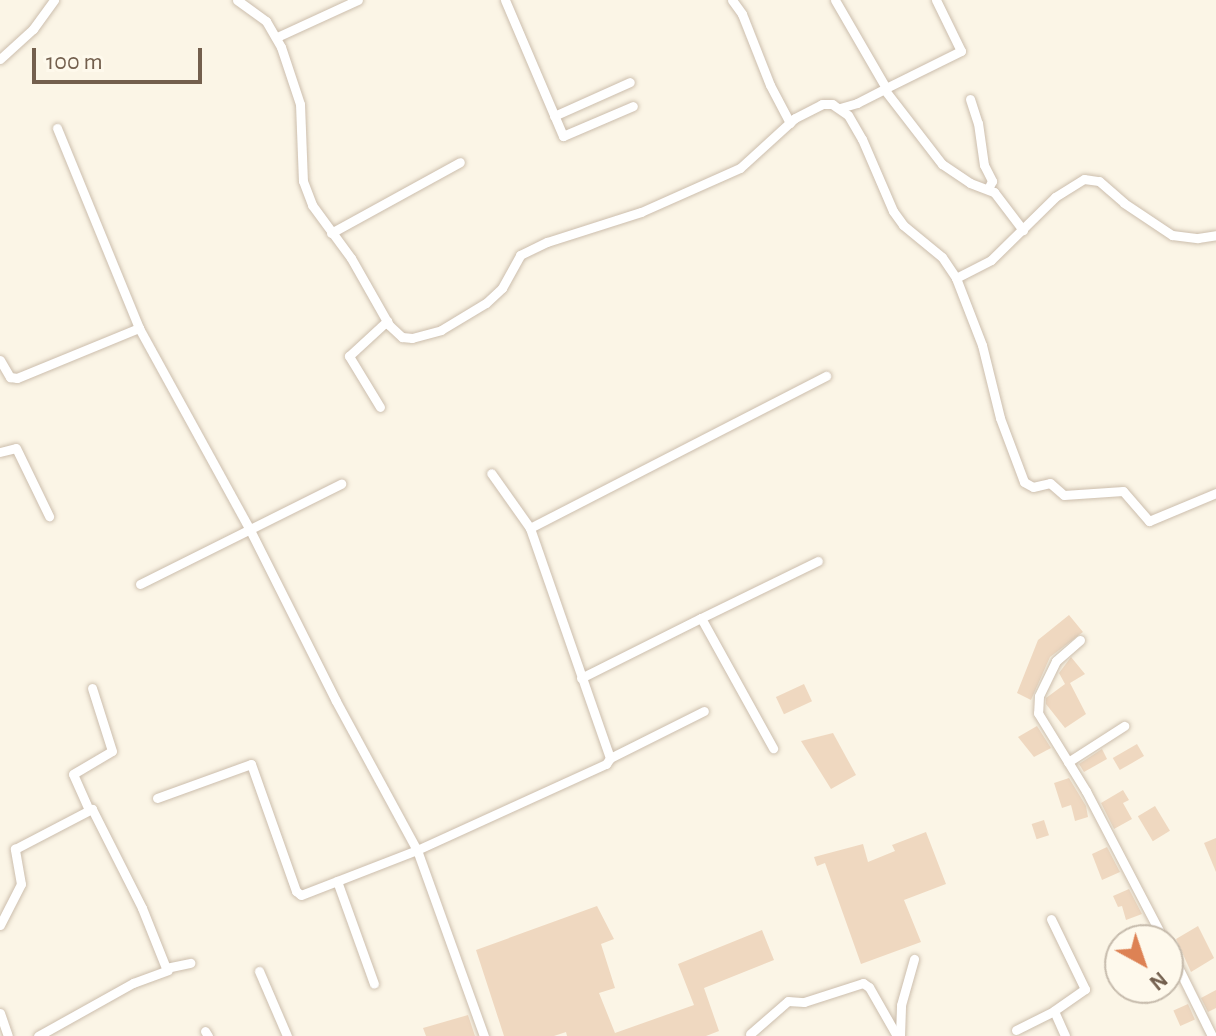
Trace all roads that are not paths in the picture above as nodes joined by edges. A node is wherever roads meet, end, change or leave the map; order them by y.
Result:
1 (54, 0) edge
2 (237, 0) edge
3 (358, 0) edge
4 (505, 0) edge
5 (732, 0) edge
6 (835, 0) edge
7 (936, 0) edge
8 (277, 37) junction
9 (0, 59) edge
10 (630, 82) dead end
11 (885, 88) junction
12 (970, 99) dead end
13 (633, 106) dead end
14 (840, 108) junction
15 (554, 116) junction
16 (790, 123) junction
17 (57, 128) dead end
18 (460, 162) dead end
19 (988, 189) junction
20 (1023, 230) junction
21 (331, 233) junction
22 (1216, 235) edge
23 (956, 278) junction
24 (387, 321) junction
25 (139, 328) junction
26 (0, 360) edge
27 (826, 376) dead end
28 (380, 407) dead end
29 (0, 452) edge
30 (491, 473) dead end
31 (341, 484) dead end
32 (1216, 493) edge
33 (49, 516) dead end
34 (530, 528) junction
35 (250, 530) junction
36 (818, 561) dead end
37 (140, 584) dead end
38 (701, 618) junction
39 (1080, 640) dead end
40 (581, 678) junction
41 (92, 688) dead end
42 (704, 711) dead end
43 (1124, 726) dead end
44 (773, 748) dead end
45 (610, 758) junction
46 (1068, 762) junction
47 (157, 798) dead end
48 (89, 810) junction
49 (417, 850) junction
50 (337, 881) junction
51 (1051, 919) dead end
52 (1155, 924) edge
53 (0, 925) edge
54 (914, 959) dead end
55 (190, 963) dead end
56 (168, 970) junction
57 (259, 971) dead end
58 (1184, 979) edge
59 (374, 984) dead end
60 (1054, 1011) junction
61 (0, 1013) edge
62 (1016, 1030) dead end
63 (750, 1034) dead end
64 (8, 1036) edge
65 (38, 1036) edge
66 (287, 1036) edge
67 (484, 1036) edge
68 (898, 1036) edge
69 (1065, 1036) edge
70 (1212, 1036) edge

1 - 9 street
2 - 8 street
3 - 8 street
4 - 15 street
5 - 16 street
6 - 11 street
7 - 11 street
8 - 21 street
10 - 15 street
11 - 14 street
11 - 19 street
12 - 19 street
13 - 15 street
14 - 16 street
14 - 23 street
16 - 24 street
17 - 25 street
18 - 21 street
19 - 20 street
20 - 22 street
20 - 23 street
21 - 24 street
23 - 32 street
24 - 28 street
25 - 26 street
25 - 35 street
27 - 34 street
29 - 33 street
30 - 34 street
31 - 35 street
34 - 40 street
35 - 37 street
35 - 49 street
36 - 38 street
38 - 40 street
38 - 44 street
39 - 46 street
40 - 45 street
41 - 48 street
42 - 45 street
43 - 46 street
45 - 49 street
46 - 52 street
47 - 50 street
48 - 53 street
48 - 56 street
49 - 50 street
49 - 67 street
50 - 59 street
51 - 60 street
54 - 68 street
55 - 56 street
56 - 65 street
57 - 66 street
58 - 70 street
60 - 62 street
60 - 69 street
61 - 64 street
63 - 68 street

